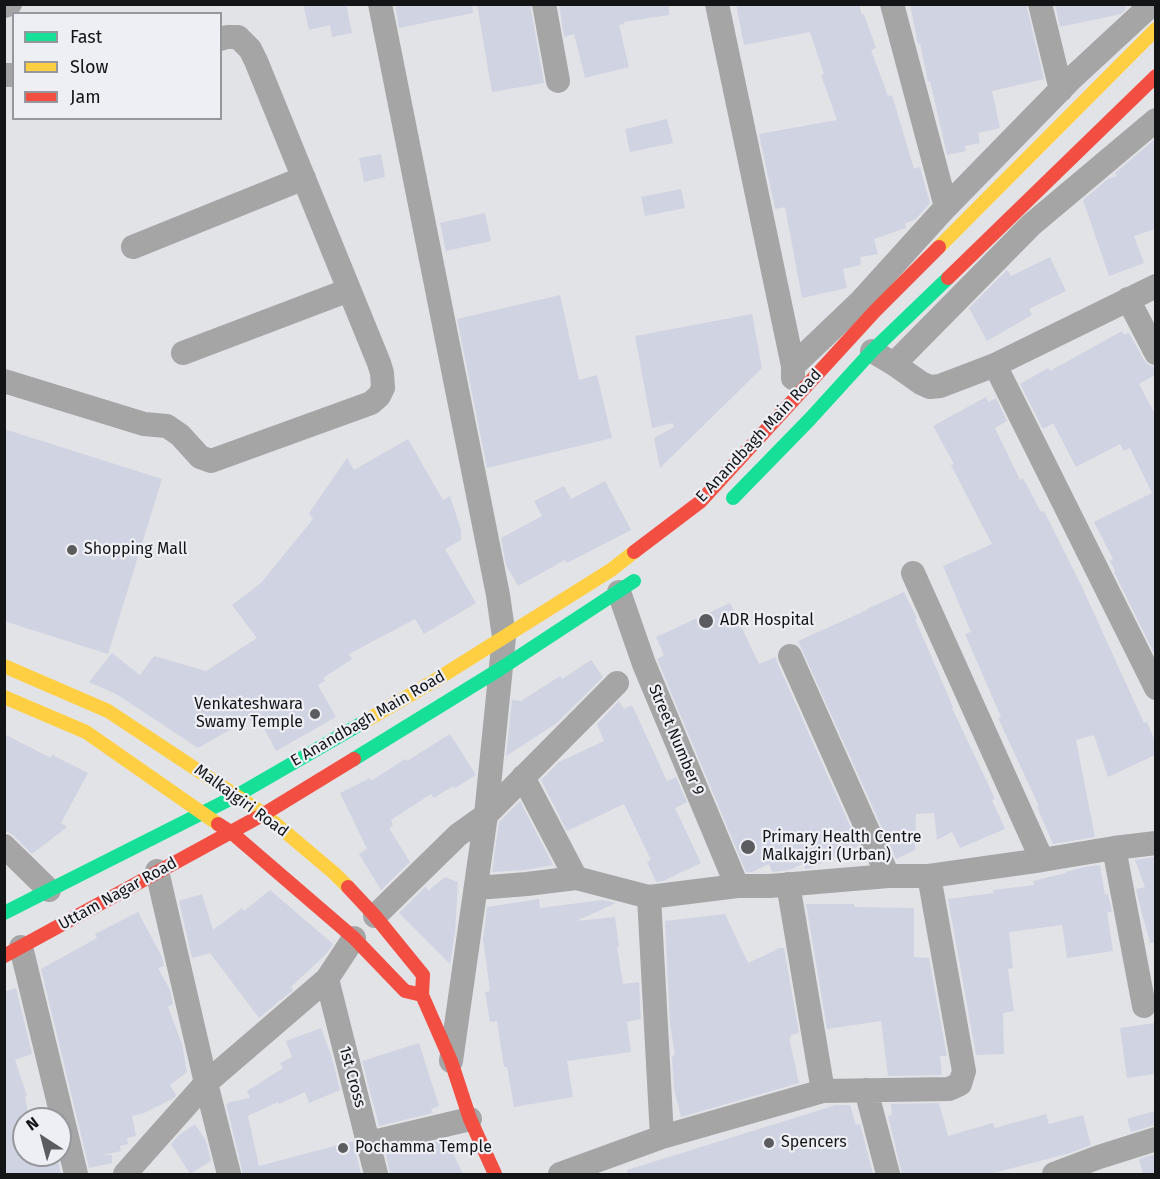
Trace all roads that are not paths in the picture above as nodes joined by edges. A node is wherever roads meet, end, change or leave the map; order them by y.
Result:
1 (10, 4) edge
2 (380, 4) edge
3 (544, 4) edge
4 (717, 4) edge
5 (892, 4) edge
6 (1040, 4) edge
7 (1152, 4) edge
8 (4, 6) edge
9 (1155, 29) edge
10 (222, 38) edge
11 (1155, 76) edge
12 (558, 81) dead end
13 (1061, 90) junction
14 (1155, 120) edge
15 (304, 178) junction
16 (946, 207) junction
17 (133, 248) dead end
18 (1155, 286) edge
19 (350, 290) junction
20 (1128, 299) junction
21 (872, 351) junction
22 (183, 353) dead end
23 (1155, 353) edge
24 (894, 364) junction
25 (995, 365) junction
26 (794, 366) junction
27 (4, 381) edge
28 (793, 401) junction
29 (722, 509) dead end
30 (645, 572) dead end
31 (914, 573) dead end
32 (619, 592) junction
33 (504, 637) junction
34 (790, 656) dead end
35 (4, 666) edge
36 (500, 669) junction
37 (617, 683) dead end
38 (1155, 688) edge
39 (4, 697) edge
40 (523, 777) junction
41 (236, 796) junction
42 (202, 814) junction
43 (264, 814) junction
44 (486, 815) junction
45 (232, 833) junction
46 (1155, 843) edge
47 (4, 846) edge
48 (1114, 848) junction
49 (1042, 860) junction
50 (157, 872) junction
51 (888, 876) junction
52 (929, 876) junction
53 (576, 878) junction
54 (788, 884) junction
55 (737, 886) junction
56 (477, 888) junction
57 (49, 890) junction
58 (649, 897) junction
59 (4, 913) edge
60 (375, 916) junction
61 (354, 938) junction
62 (13, 951) edge
63 (327, 979) junction
64 (422, 995) junction
65 (1144, 1006) dead end
66 (451, 1062) junction
67 (206, 1083) junction
68 (866, 1090) junction
69 (823, 1091) junction
70 (470, 1119) junction
71 (662, 1137) junction
72 (1155, 1139) edge
73 (369, 1143) junction
74 (76, 1174) edge
75 (125, 1174) edge
76 (229, 1174) edge
77 (376, 1174) edge
78 (495, 1174) edge
79 (560, 1174) edge
80 (888, 1174) edge
81 (1054, 1174) edge

1 - 8 street
2 - 33 street
3 - 12 street
4 - 26 street
5 - 16 street
6 - 13 street
7 - 13 street
9 - 28 street, E Anandbagh Main Road
10 - 15 street
11 - 21 street, E Anandbagh Main Road
13 - 16 street
14 - 24 street
15 - 17 street
15 - 19 street
16 - 26 street
18 - 20 street
19 - 22 street
19 - 27 street
20 - 23 street
20 - 25 street
21 - 24 street
21 - 29 street, E Anandbagh Main Road
24 - 25 street
25 - 38 street
26 - 28 street
28 - 33 street, E Anandbagh Main Road
30 - 32 street, E Anandbagh Main Road
31 - 49 street
32 - 36 street, E Anandbagh Main Road
32 - 55 street, Street Number 9
33 - 36 street
33 - 41 street, E Anandbagh Main Road
34 - 51 street
35 - 41 street, Malkajgiri Road
36 - 43 street, E Anandbagh Main Road
36 - 44 street
37 - 40 street
39 - 42 street, Malkajgiri Road
40 - 44 street
40 - 53 street
41 - 42 street, E Anandbagh Main Road
41 - 43 street, Malkajgiri Road
42 - 45 street, Malkajgiri Road
42 - 57 street, Uttam Nagar Road
43 - 45 street, E Anandbagh Main Road
43 - 60 street, Malkajgiri Road
44 - 56 street
44 - 60 street
45 - 50 street, Uttam Nagar Road
45 - 61 street, Malkajgiri Road
46 - 48 street
47 - 57 street
48 - 49 street
48 - 65 street
49 - 52 street
50 - 62 street, Uttam Nagar Road
50 - 67 street
51 - 52 street
51 - 54 street
52 - 68 street
53 - 56 street
53 - 58 street
54 - 55 street
54 - 69 street
55 - 58 street
56 - 66 street
57 - 59 street, Uttam Nagar Road
58 - 71 street
60 - 64 street, Malkajgiri Road
61 - 63 street
61 - 64 street, Malkajgiri Road
62 - 74 street
63 - 67 street
63 - 73 street, 1st Cross
64 - 66 street, Malkajgiri Road
66 - 70 street, Malkajgiri Road
67 - 75 street
67 - 76 street
68 - 69 street
68 - 80 street
69 - 71 street
70 - 73 street
70 - 78 street, Malkajgiri Road
71 - 79 street
72 - 81 street
73 - 77 street, 1st Cross

